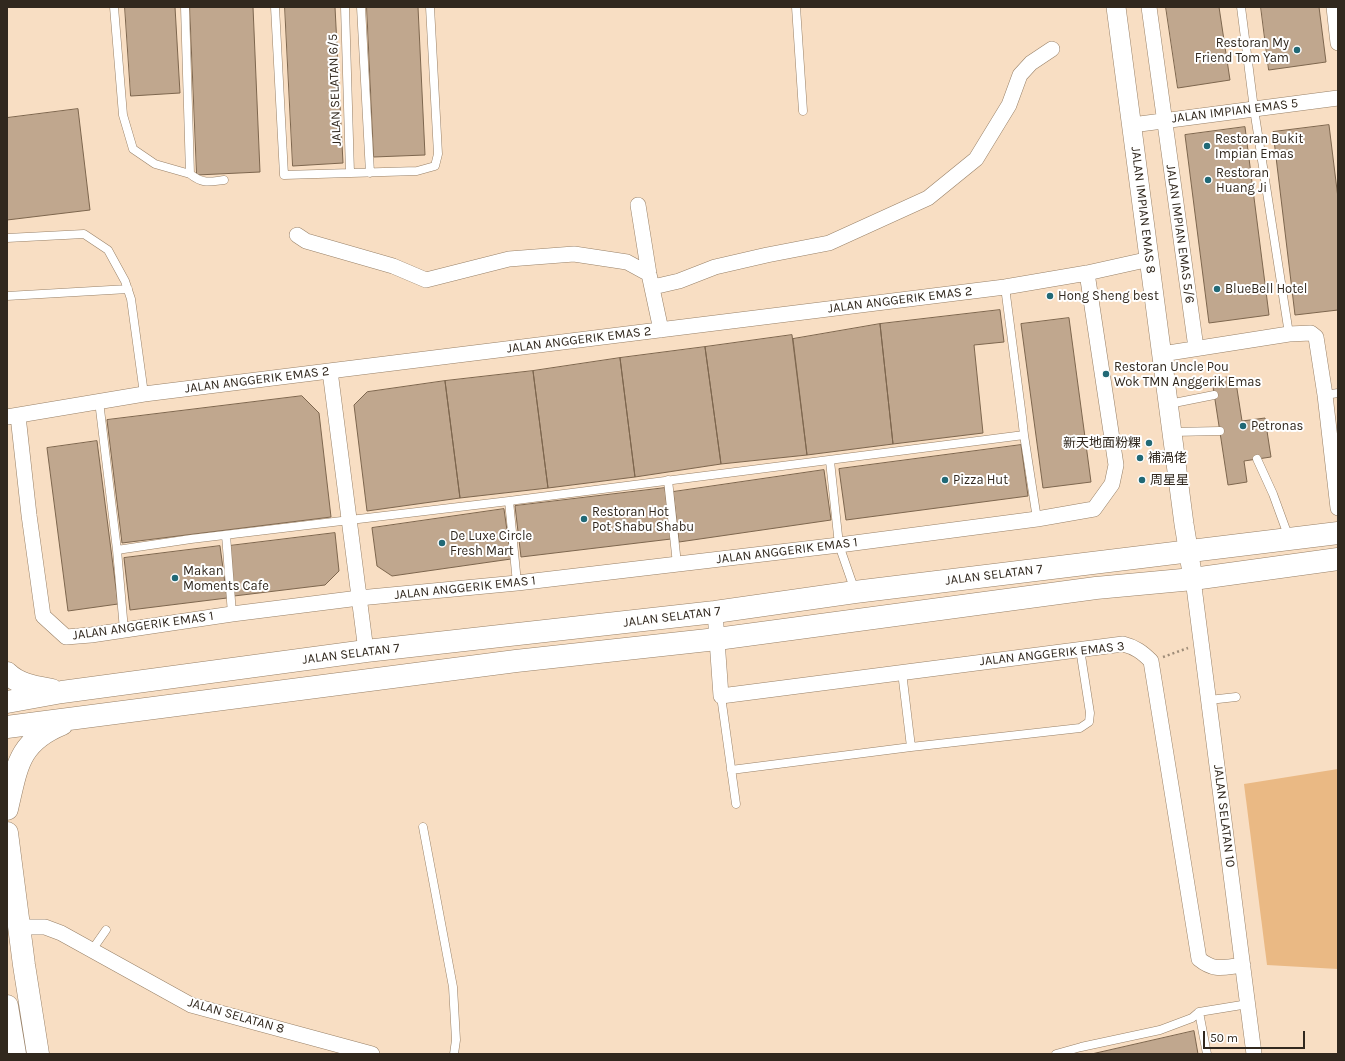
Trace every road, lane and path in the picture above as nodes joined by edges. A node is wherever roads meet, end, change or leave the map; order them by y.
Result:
1 (114, 7) edge
2 (185, 7) edge
3 (275, 7) edge
4 (345, 7) edge
5 (361, 7) edge
6 (430, 7) edge
7 (796, 7) edge
8 (1116, 7) edge
9 (1149, 7) edge
10 (1241, 7) edge
11 (1334, 7) edge
12 (1338, 43) edge
13 (1052, 49) dead end
14 (1338, 98) edge
15 (1254, 109) junction
16 (803, 111) dead end
17 (1164, 120) junction
18 (1132, 125) junction
19 (350, 173) junction
20 (370, 173) junction
21 (190, 174) junction
22 (224, 180) dead end
23 (638, 205) dead end
24 (297, 235) dead end
25 (7, 238) edge
26 (1150, 259) junction
27 (1087, 273) junction
28 (651, 281) junction
29 (1004, 287) junction
30 (128, 289) junction
31 (7, 296) edge
32 (661, 330) junction
33 (1289, 334) junction
34 (1196, 348) junction
35 (1162, 354) junction
36 (330, 371) junction
37 (144, 394) junction
38 (1332, 394) edge
39 (1214, 395) dead end
40 (99, 401) junction
41 (1169, 404) junction
42 (12, 416) edge
43 (1173, 432) junction
44 (1220, 432) dead end
45 (1024, 435) junction
46 (1257, 459) dead end
47 (830, 461) junction
48 (668, 480) junction
49 (1337, 480) edge
50 (509, 501) junction
51 (1338, 508) edge
52 (1038, 519) junction
53 (348, 520) junction
54 (1338, 533) edge
55 (226, 535) junction
56 (1289, 539) junction
57 (839, 545) junction
58 (117, 550) junction
59 (1189, 551) junction
60 (1338, 559) edge
61 (677, 564) junction
62 (1193, 579) junction
63 (517, 583) junction
64 (855, 592) junction
65 (359, 598) junction
66 (715, 612) junction
67 (232, 614) junction
68 (124, 630) junction
69 (717, 639) junction
70 (1202, 644) junction
71 (1080, 649) junction
72 (366, 651) junction
73 (1151, 661) junction
74 (902, 672) junction
75 (7, 673) edge
76 (62, 692) junction
77 (721, 696) junction
78 (1236, 697) dead end
79 (1209, 700) junction
80 (7, 702) edge
81 (74, 719) junction
82 (7, 727) edge
83 (911, 747) junction
84 (731, 770) junction
85 (736, 804) dead end
86 (7, 809) edge
87 (423, 827) dead end
88 (7, 833) edge
89 (19, 927) junction
90 (106, 930) dead end
91 (92, 950) junction
92 (1243, 965) junction
93 (1248, 1004) junction
94 (7, 1006) edge
95 (1199, 1012) junction
96 (15, 1054) edge
97 (38, 1054) edge
98 (372, 1054) edge
99 (454, 1054) edge
100 (1056, 1054) edge
101 (1207, 1054) edge
102 (1254, 1054) edge

1 - 21 lane
2 - 21 lane
3 - 19 lane
4 - 19 lane, JALAN SELATAN 6/5
5 - 20 lane
6 - 20 lane
7 - 16 lane
8 - 18 street, JALAN IMPIAN EMAS 8
9 - 17 street, JALAN IMPIAN EMAS 5/6
10 - 15 lane
11 - 12 street
13 - 28 street
14 - 15 street, JALAN IMPIAN EMAS 5
15 - 17 street, JALAN IMPIAN EMAS 5
15 - 33 lane
17 - 18 street, JALAN IMPIAN EMAS 5
17 - 34 street, JALAN IMPIAN EMAS 5/6
18 - 26 street, JALAN IMPIAN EMAS 8
19 - 20 lane
21 - 22 lane
23 - 28 street
24 - 28 street
25 - 30 lane
26 - 27 street, JALAN ANGGERIK EMAS 2
26 - 35 street, JALAN IMPIAN EMAS 8
27 - 29 street, JALAN ANGGERIK EMAS 2
27 - 52 street, JALAN ANGGERIK EMAS 1
28 - 32 street
29 - 32 street, JALAN ANGGERIK EMAS 2
29 - 45 lane
30 - 31 lane
30 - 37 lane
32 - 36 street, JALAN ANGGERIK EMAS 2
33 - 34 street
33 - 38 street
34 - 35 street
35 - 41 street, JALAN IMPIAN EMAS 8
36 - 37 street, JALAN ANGGERIK EMAS 2
36 - 53 street
37 - 40 street, JALAN ANGGERIK EMAS 2
38 - 49 street
39 - 41 lane
40 - 42 street, JALAN ANGGERIK EMAS 2
40 - 58 lane
41 - 43 street, JALAN IMPIAN EMAS 8
42 - 68 street, JALAN ANGGERIK EMAS 1
43 - 44 lane
43 - 59 street, JALAN IMPIAN EMAS 8
45 - 47 lane
45 - 52 lane
46 - 56 lane
47 - 48 lane
47 - 57 lane
48 - 50 lane
48 - 61 lane
49 - 51 street
50 - 53 lane
50 - 63 lane
52 - 57 street, JALAN ANGGERIK EMAS 1
53 - 55 lane
53 - 65 street
54 - 56 main road, JALAN SELATAN 7
55 - 58 lane
55 - 67 lane
56 - 59 main road, JALAN SELATAN 7
57 - 61 street, JALAN ANGGERIK EMAS 1
57 - 64 lane
58 - 68 lane
59 - 62 street, JALAN IMPIAN EMAS 8
59 - 64 main road, JALAN SELATAN 7
60 - 62 main road, JALAN SELATAN 7
61 - 63 street, JALAN ANGGERIK EMAS 1
62 - 69 main road, JALAN SELATAN 7
62 - 70 street, JALAN SELATAN 10
63 - 65 street, JALAN ANGGERIK EMAS 1
64 - 66 main road, JALAN SELATAN 7
65 - 67 street, JALAN ANGGERIK EMAS 1
65 - 72 street
66 - 69 street
66 - 72 main road, JALAN SELATAN 7
67 - 68 street, JALAN ANGGERIK EMAS 1
69 - 77 street
69 - 81 main road, JALAN SELATAN 7
70 - 73 path
70 - 79 street, JALAN SELATAN 10
71 - 73 street, JALAN ANGGERIK EMAS 3
71 - 74 street, JALAN ANGGERIK EMAS 3
71 - 83 lane
72 - 76 main road, JALAN SELATAN 7
73 - 92 street
74 - 77 street, JALAN ANGGERIK EMAS 3
74 - 83 lane
75 - 76 main road
76 - 80 main road, JALAN SELATAN 7
77 - 84 lane
78 - 79 lane
79 - 92 street, JALAN SELATAN 10
81 - 82 main road, JALAN SELATAN 7
81 - 86 main road
83 - 84 lane
84 - 85 lane
87 - 99 lane
88 - 89 main road
89 - 91 street, JALAN SELATAN 8
89 - 97 main road
90 - 91 lane
91 - 98 street, JALAN SELATAN 8
92 - 93 street, JALAN SELATAN 10
93 - 95 lane
93 - 102 street, JALAN SELATAN 10
94 - 96 main road
95 - 100 lane
95 - 101 lane

